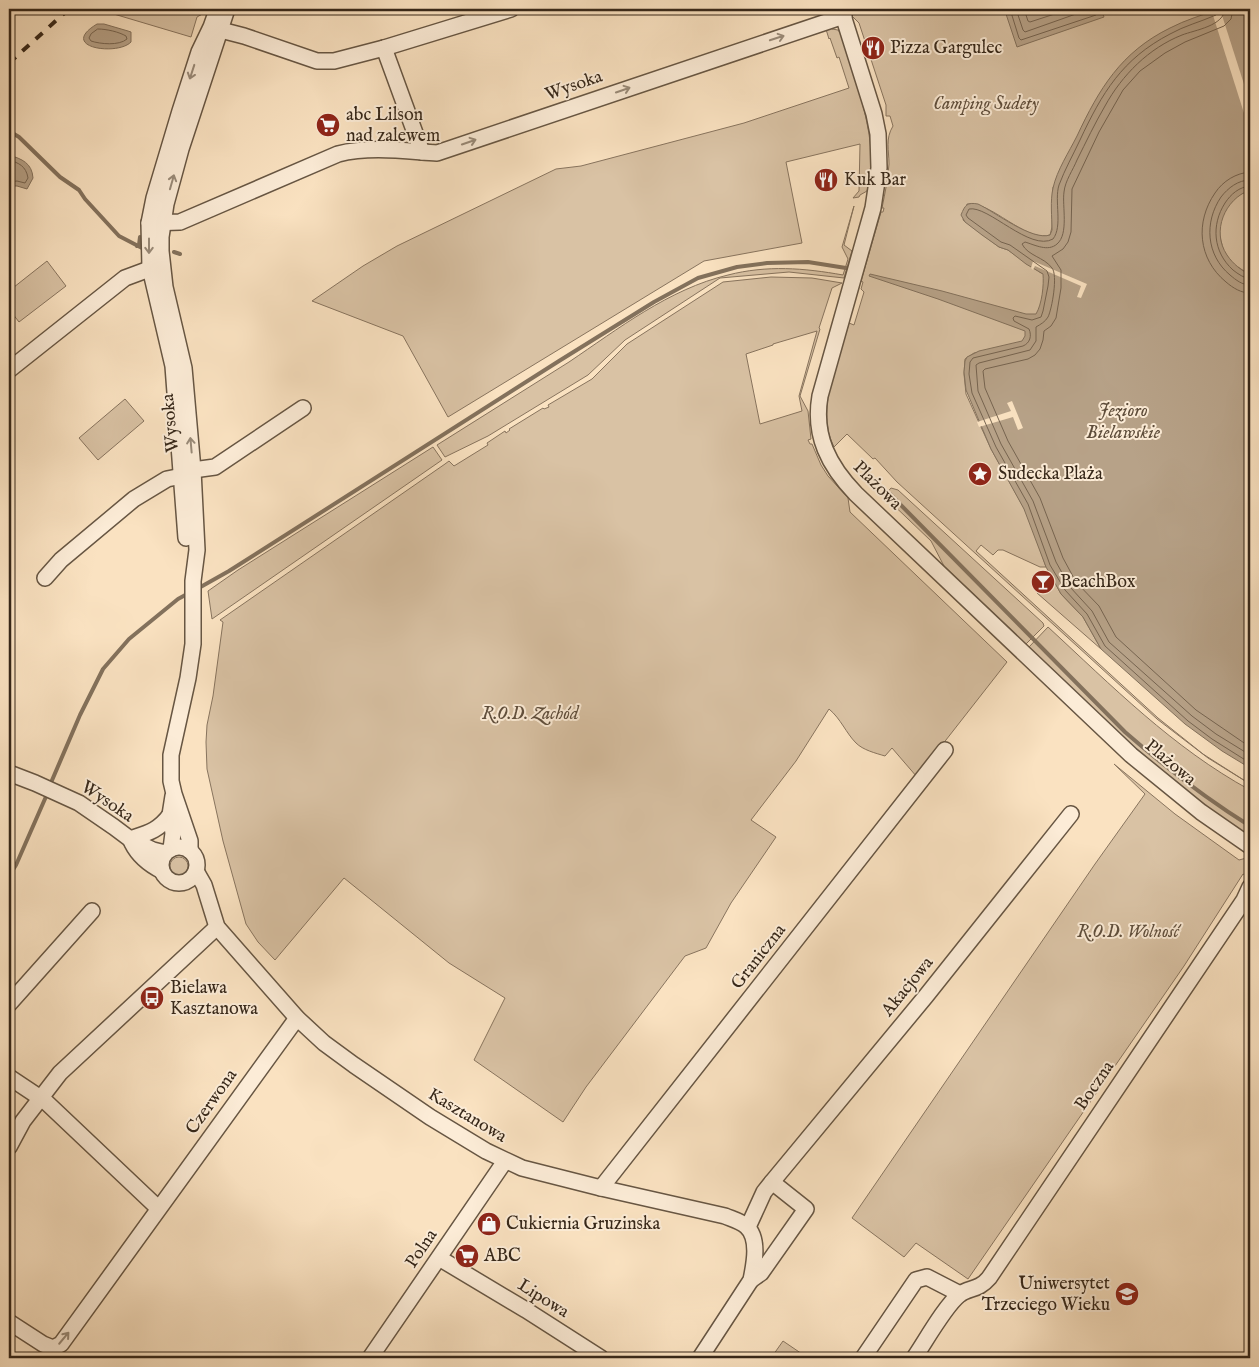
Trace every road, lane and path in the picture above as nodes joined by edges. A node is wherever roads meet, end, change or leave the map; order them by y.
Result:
1 (218, 9) edge
2 (227, 9) edge
3 (511, 9) edge
4 (843, 13) edge
5 (216, 29) junction
6 (384, 48) junction
7 (422, 152) junction
8 (156, 223) junction
9 (156, 266) junction
10 (9, 370) edge
11 (303, 408) dead end
12 (188, 473) junction
13 (45, 578) dead end
14 (946, 750) dead end
15 (9, 773) edge
16 (174, 794) junction
17 (1071, 814) dead end
18 (170, 815) junction
19 (130, 840) junction
20 (1250, 846) edge
21 (168, 851) junction
22 (190, 851) junction
23 (162, 871) junction
24 (196, 871) junction
25 (179, 884) junction
26 (1250, 887) edge
27 (92, 911) dead end
28 (212, 913) junction
29 (217, 927) junction
30 (9, 1004) edge
31 (297, 1018) junction
32 (9, 1077) edge
33 (41, 1097) junction
34 (9, 1147) edge
35 (505, 1161) junction
36 (772, 1182) junction
37 (602, 1188) junction
38 (158, 1208) junction
39 (748, 1227) junction
40 (438, 1258) junction
41 (751, 1280) junction
42 (960, 1294) junction
43 (9, 1322) edge
44 (370, 1358) edge
45 (601, 1358) edge
46 (700, 1358) edge
47 (863, 1358) edge
48 (914, 1358) edge

1 - 5 street
2 - 5 street
3 - 6 street
7 -> 4 street, Wysoka
4 - 20 street, Plażowa
5 - 6 street
5 - 8 street, Wysoka
6 - 7 street
7 - 8 street, Wysoka
8 - 9 street, Wysoka
9 - 10 street
9 - 12 street, Wysoka
11 - 12 street
12 - 13 street
12 - 16 street, Wysoka
14 - 37 street, Graniczna
15 - 19 street, Wysoka
16 - 18 street, Wysoka
16 - 22 street, Wysoka
17 - 36 street, Akacjowa
18 - 19 street, Wysoka
18 - 21 street, Wysoka
19 - 21 street, Wysoka
19 - 23 street, Wysoka
21 - 22 street
21 - 23 street
22 - 24 street
23 - 25 street
24 - 25 street
24 - 28 street, Kasztanowa
25 - 28 street, Kasztanowa
26 - 42 street, Boczna
27 - 30 street
28 - 29 street, Kasztanowa
29 - 31 street, Kasztanowa
29 - 33 street
31 - 35 street, Kasztanowa
31 - 38 street, Czerwona
32 - 33 street
33 - 34 street
33 - 38 street
35 - 37 street, Kasztanowa
35 - 40 street, Polna
36 - 39 street, Akacjowa
36 - 41 street
37 - 39 street, Kasztanowa
43 -> 38 street, Czerwona
39 - 41 street
40 - 44 street, Polna
40 - 45 street, Lipowa
41 - 46 street
42 - 47 street
42 - 48 street, Boczna

